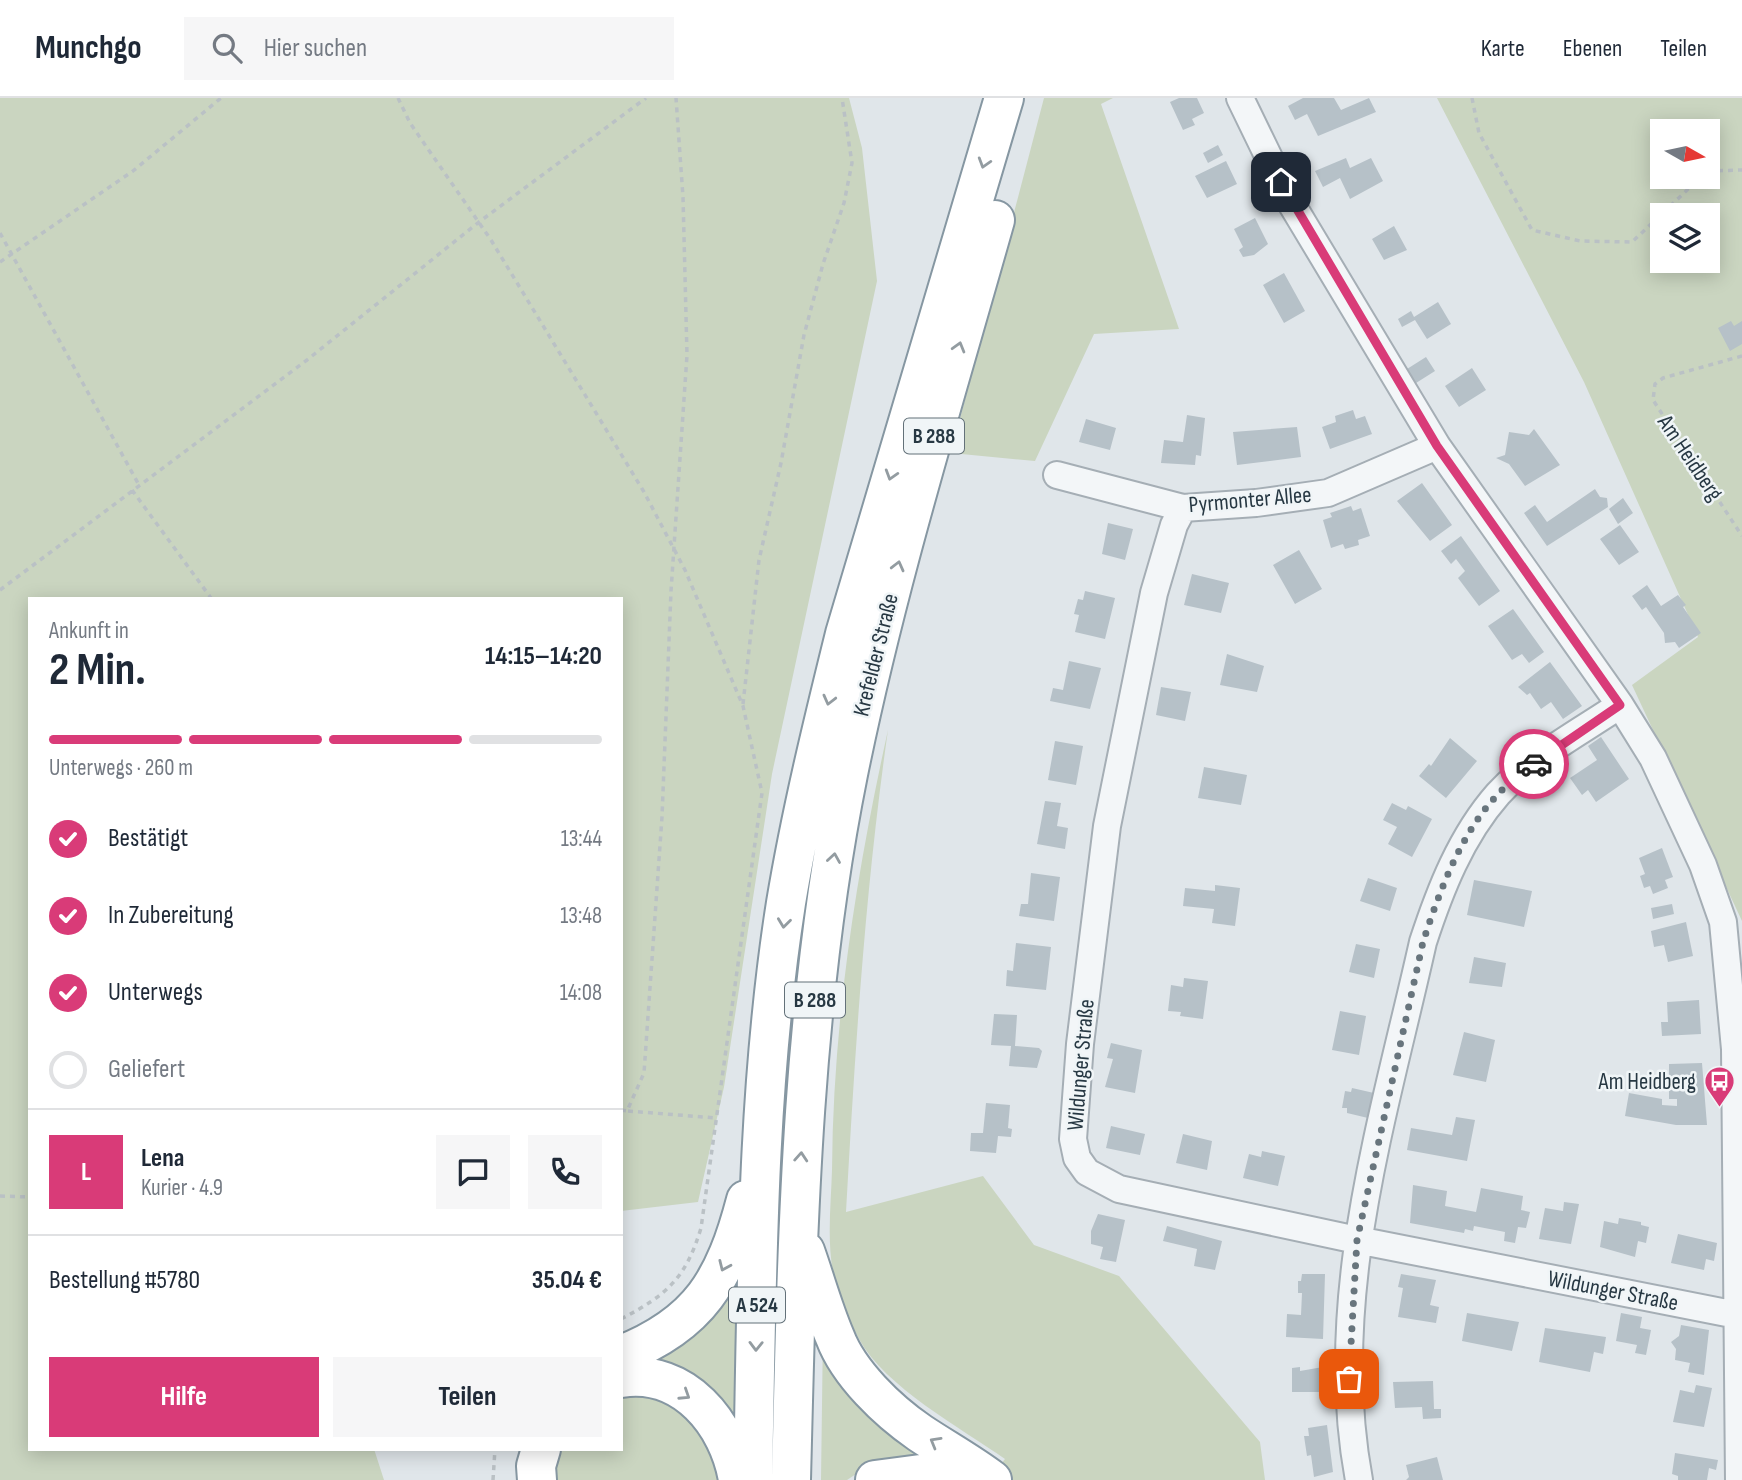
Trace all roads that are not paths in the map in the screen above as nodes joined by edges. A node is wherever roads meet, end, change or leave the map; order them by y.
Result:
1 (1004, 98) edge
2 (1029, 98) edge
3 (1240, 98) edge
4 (1437, 446) junction
5 (1057, 475) dead end
6 (1183, 508) junction
7 (1620, 705) junction
8 (1732, 919) edge
9 (763, 1131) junction
10 (797, 1226) junction
11 (1357, 1240) junction
12 (1740, 1316) edge
13 (623, 1354) edge
14 (623, 1378) edge
15 (525, 1451) edge
16 (540, 1451) edge
17 (523, 1480) edge
18 (537, 1480) edge
19 (738, 1480) edge
20 (753, 1480) edge
21 (791, 1480) edge
22 (875, 1480) edge
23 (948, 1480) edge
24 (992, 1480) edge
25 (1359, 1480) edge
26 (1739, 1480) edge

1 -> 9 highway, Krefelder Straße / B 288
10 -> 2 highway, Krefelder Straße / B 288
3 - 4 street
4 - 6 street, Pyrmonter Allee
4 - 7 street
5 - 6 street, Pyrmonter Allee
6 - 11 street, Wildunger Straße
7 - 8 street
7 - 11 street
8 - 12 street
9 -> 13 highway
9 -> 20 highway, A 524
10 - 21 highway, A 524
24 -> 10 highway
11 - 12 street, Wildunger Straße
11 - 25 street
12 - 26 street
14 -> 19 highway
15 - 17 highway
16 - 18 highway
22 - 23 highway

